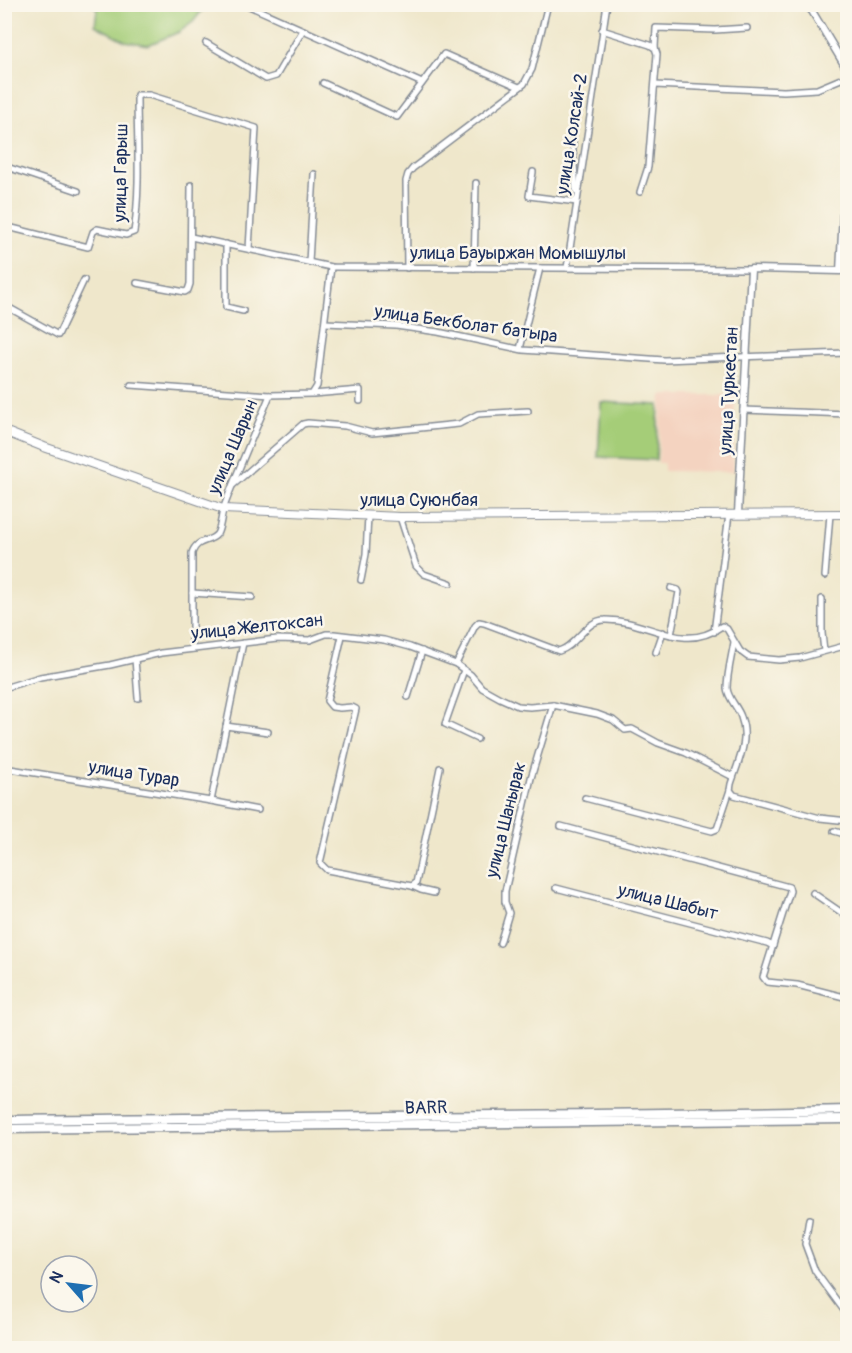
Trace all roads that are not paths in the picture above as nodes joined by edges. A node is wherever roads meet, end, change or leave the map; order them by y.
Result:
1 (244, 4) edge
2 (548, 4) edge
3 (607, 4) edge
4 (805, 4) edge
5 (747, 28) dead end
6 (303, 30) junction
7 (602, 30) junction
8 (206, 43) dead end
9 (655, 48) junction
10 (848, 71) edge
11 (848, 76) edge
12 (323, 83) dead end
13 (422, 83) junction
14 (655, 85) junction
15 (519, 87) junction
16 (573, 136) dead end
17 (4, 166) edge
18 (532, 172) dead end
19 (314, 174) dead end
20 (476, 183) dead end
21 (191, 185) dead end
22 (78, 191) dead end
23 (640, 192) dead end
24 (577, 202) junction
25 (848, 204) edge
26 (4, 226) edge
27 (191, 237) junction
28 (226, 244) junction
29 (249, 249) junction
30 (309, 262) junction
31 (331, 267) junction
32 (407, 267) junction
33 (474, 268) junction
34 (540, 268) junction
35 (567, 268) junction
36 (751, 269) junction
37 (844, 271) edge
38 (84, 280) dead end
39 (137, 284) dead end
40 (5, 306) edge
41 (243, 311) dead end
42 (325, 323) junction
43 (520, 349) junction
44 (845, 353) dead end
45 (746, 356) junction
46 (130, 385) dead end
47 (312, 394) junction
48 (270, 395) junction
49 (360, 401) dead end
50 (743, 410) junction
51 (528, 411) dead end
52 (848, 414) edge
53 (4, 431) edge
54 (233, 485) junction
55 (223, 509) junction
56 (734, 514) junction
57 (831, 514) junction
58 (848, 514) edge
59 (368, 516) junction
60 (400, 516) junction
61 (825, 576) dead end
62 (361, 580) dead end
63 (450, 583) dead end
64 (671, 588) dead end
65 (192, 593) junction
66 (252, 597) dead end
67 (822, 599) dead end
68 (663, 632) junction
69 (714, 632) junction
70 (671, 635) junction
71 (342, 636) junction
72 (734, 642) junction
73 (243, 643) junction
74 (848, 645) edge
75 (192, 649) junction
76 (422, 651) junction
77 (824, 651) junction
78 (656, 652) dead end
79 (135, 659) junction
80 (456, 664) junction
81 (464, 670) junction
82 (4, 688) edge
83 (408, 697) dead end
84 (138, 698) dead end
85 (553, 705) junction
86 (226, 726) junction
87 (268, 732) dead end
88 (477, 739) dead end
89 (4, 768) edge
90 (440, 768) dead end
91 (733, 777) junction
92 (730, 790) junction
93 (585, 798) dead end
94 (211, 801) junction
95 (258, 810) dead end
96 (848, 821) edge
97 (561, 826) dead end
98 (834, 831) dead end
99 (848, 835) edge
100 (412, 886) junction
101 (556, 888) dead end
102 (434, 893) dead end
103 (813, 893) dead end
104 (848, 916) edge
105 (500, 943) dead end
106 (773, 946) junction
107 (848, 998) edge
108 (848, 1110) edge
109 (848, 1119) edge
110 (4, 1120) edge
111 (4, 1129) edge
112 (808, 1219) dead end
113 (848, 1316) edge

1 - 6 street
2 - 15 street
3 - 7 street, улица Колсай-2
4 - 10 street
5 - 9 street
6 - 8 street
6 - 13 street
7 - 9 street
7 - 24 street, улица Колсай-2
9 - 14 street
11 - 14 street
12 - 13 street
13 - 15 street
14 - 23 street
15 - 32 street
16 - 24 street
17 - 22 street
18 - 24 street
19 - 30 street
20 - 33 street
21 - 27 street
24 - 35 street, улица Колсай-2
25 - 37 street
26 - 29 street, улица Гарыш
27 - 28 street, улица Бауыржан Момышулы
27 - 39 street
28 - 29 street, улица Бауыржан Момышулы
28 - 41 street
29 - 30 street, улица Бауыржан Момышулы
30 - 31 street, улица Бауыржан Момышулы
31 - 32 street, улица Бауыржан Момышулы
31 - 42 street
32 - 33 street, улица Бауыржан Момышулы
33 - 34 street, улица Бауыржан Момышулы
34 - 35 street, улица Бауыржан Момышулы
34 - 43 street
35 - 36 street, улица Бауыржан Момышулы
36 - 37 street, улица Бауыржан Момышулы
36 - 45 street, улица Туркестан
38 - 40 street
42 - 43 street, улица Бекболат батыра
42 - 47 street
43 - 45 street, улица Бекболат батыра
44 - 45 street, улица Бекболат батыра
45 - 50 street, улица Туркестан
46 - 48 street
47 - 48 street
47 - 49 street
48 - 54 street, улица Шарын
50 - 52 street
50 - 56 street, улица Туркестан
51 - 54 street
53 - 55 main road, улица Суюнбая
54 - 55 street, улица Шарын
55 - 59 main road, улица Суюнбая
55 - 65 street, улица Шарын
56 - 57 main road, улица Суюнбая
56 - 60 main road, улица Суюнбая
56 - 69 street, улица Туркестан
57 - 58 main road, улица Суюнбая
57 - 61 street
59 - 60 main road, улица Суюнбая
59 - 62 street
60 - 63 street
64 - 70 street
65 - 66 street
65 - 75 street
67 - 77 street
68 - 70 street
68 - 78 street
68 - 80 street
69 - 70 street
69 - 72 street
71 - 73 street, улица Желтоксан
71 - 76 street, улица Желтоксан
71 - 100 street
72 - 77 street
72 - 91 street
73 - 75 street, улица Желтоксан
73 - 86 street
74 - 77 street
75 - 79 street, улица Желтоксан
76 - 80 street, улица Желтоксан
76 - 83 street
79 - 82 street, улица Желтоксан
79 - 84 street
80 - 81 street, улица Желтоксан
81 - 85 street, улица Желтоксан
81 - 88 street
85 - 91 street, улица Желтоксан
85 - 105 street, улица Шанырак
86 - 87 street
86 - 94 street
89 - 94 street, улица Турар
90 - 100 street
91 - 92 street
92 - 93 street
92 - 96 street
94 - 95 street, улица Турар
97 - 106 street
98 - 99 street
100 - 102 street
101 - 106 street, улица Шабыт
103 - 104 street
106 - 107 street
108 - 110 highway, BARR
109 - 111 highway, BARR
112 - 113 street

